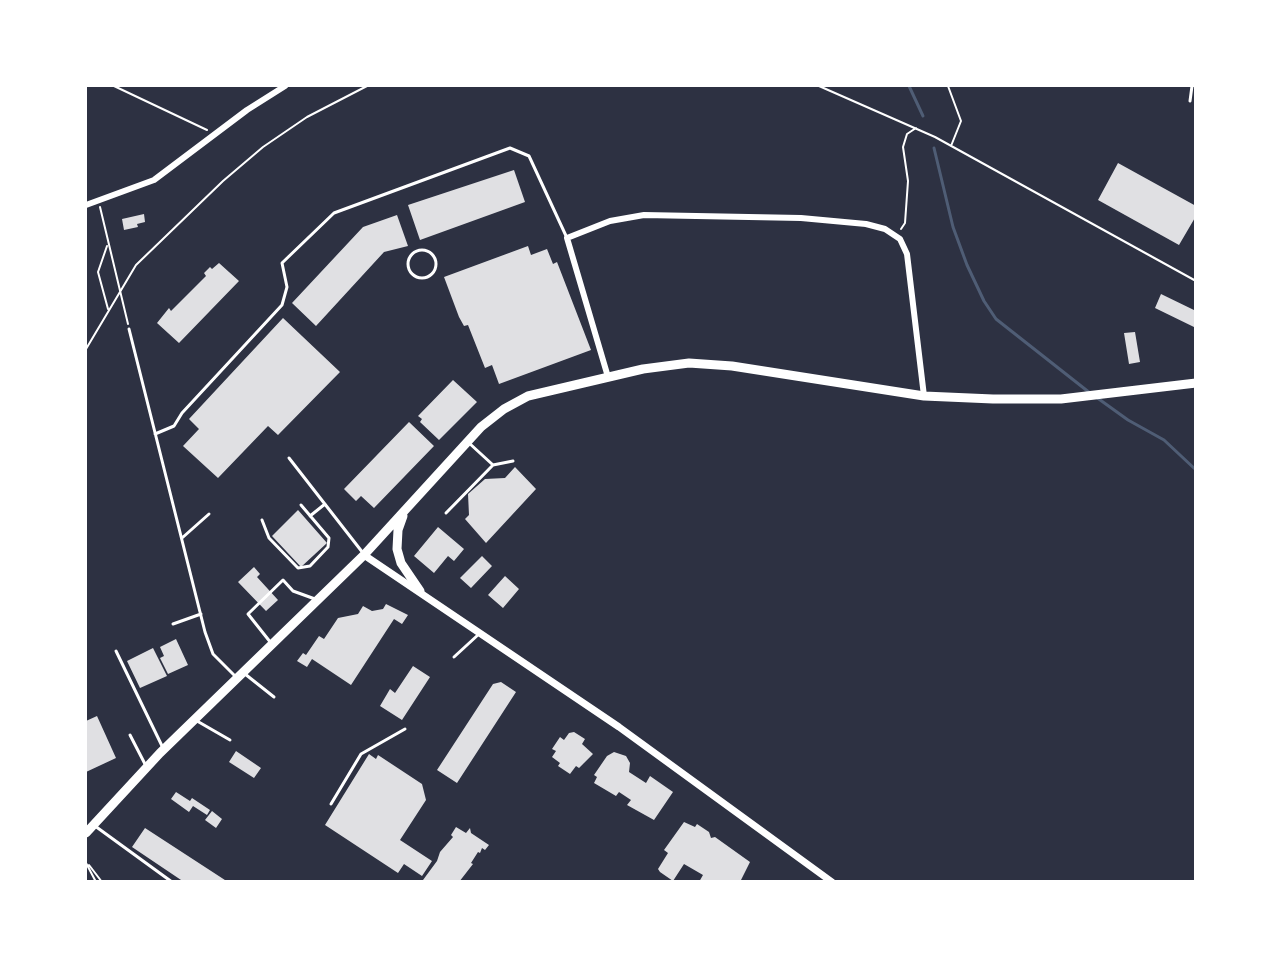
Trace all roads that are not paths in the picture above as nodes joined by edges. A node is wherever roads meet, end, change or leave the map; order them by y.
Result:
1 (285, 86) edge
2 (1192, 86) edge
3 (1190, 101) dead end
4 (86, 205) edge
5 (567, 238) junction
6 (416, 252) joint
7 (129, 329) road end
8 (608, 377) junction
9 (1196, 383) edge
10 (924, 396) junction
11 (155, 434) junction
12 (468, 442) junction
13 (289, 458) dead end
14 (513, 461) dead end
15 (493, 465) junction
16 (324, 504) junction
17 (301, 505) dead end
18 (404, 511) junction
19 (446, 513) dead end
20 (209, 514) dead end
21 (310, 516) junction
22 (262, 520) dead end
23 (182, 538) junction
24 (364, 555) junction
25 (420, 591) junction
26 (317, 600) junction
27 (201, 614) junction
28 (172, 624) dead end
29 (482, 633) junction
30 (272, 645) junction
31 (116, 651) dead end
32 (454, 657) dead end
33 (241, 676) junction
34 (274, 697) dead end
35 (196, 720) junction
36 (405, 729) dead end
37 (130, 735) dead end
38 (230, 740) dead end
39 (164, 750) junction
40 (146, 768) junction
41 (331, 804) dead end
42 (93, 825) junction
43 (86, 833) edge
44 (172, 882) edge
45 (832, 882) edge

1 - 4 street
2 - 3 lane
5 - 8 street
5 - 10 street
5 - 11 lane
6 - 6 lane
7 - 11 lane
8 - 10 main road
8 - 12 main road
9 - 10 main road
11 - 23 lane
12 - 15 lane
12 - 18 main road
13 - 16 lane
14 - 15 lane
15 - 19 lane
16 - 21 lane
16 - 24 lane
17 - 21 lane
18 - 24 main road
18 - 25 main road
20 - 23 lane
21 - 22 lane
23 - 27 lane
24 - 25 street
24 - 26 main road
25 - 29 street
26 - 30 main road
26 - 30 lane
27 - 28 lane
27 - 33 lane
29 - 32 lane
29 - 45 street
30 - 33 main road
31 - 39 lane
33 - 34 lane
33 - 35 main road
35 - 38 lane
35 - 39 main road
36 - 41 lane
37 - 40 lane
39 - 40 main road
40 - 42 main road
42 - 43 main road
42 - 44 lane

